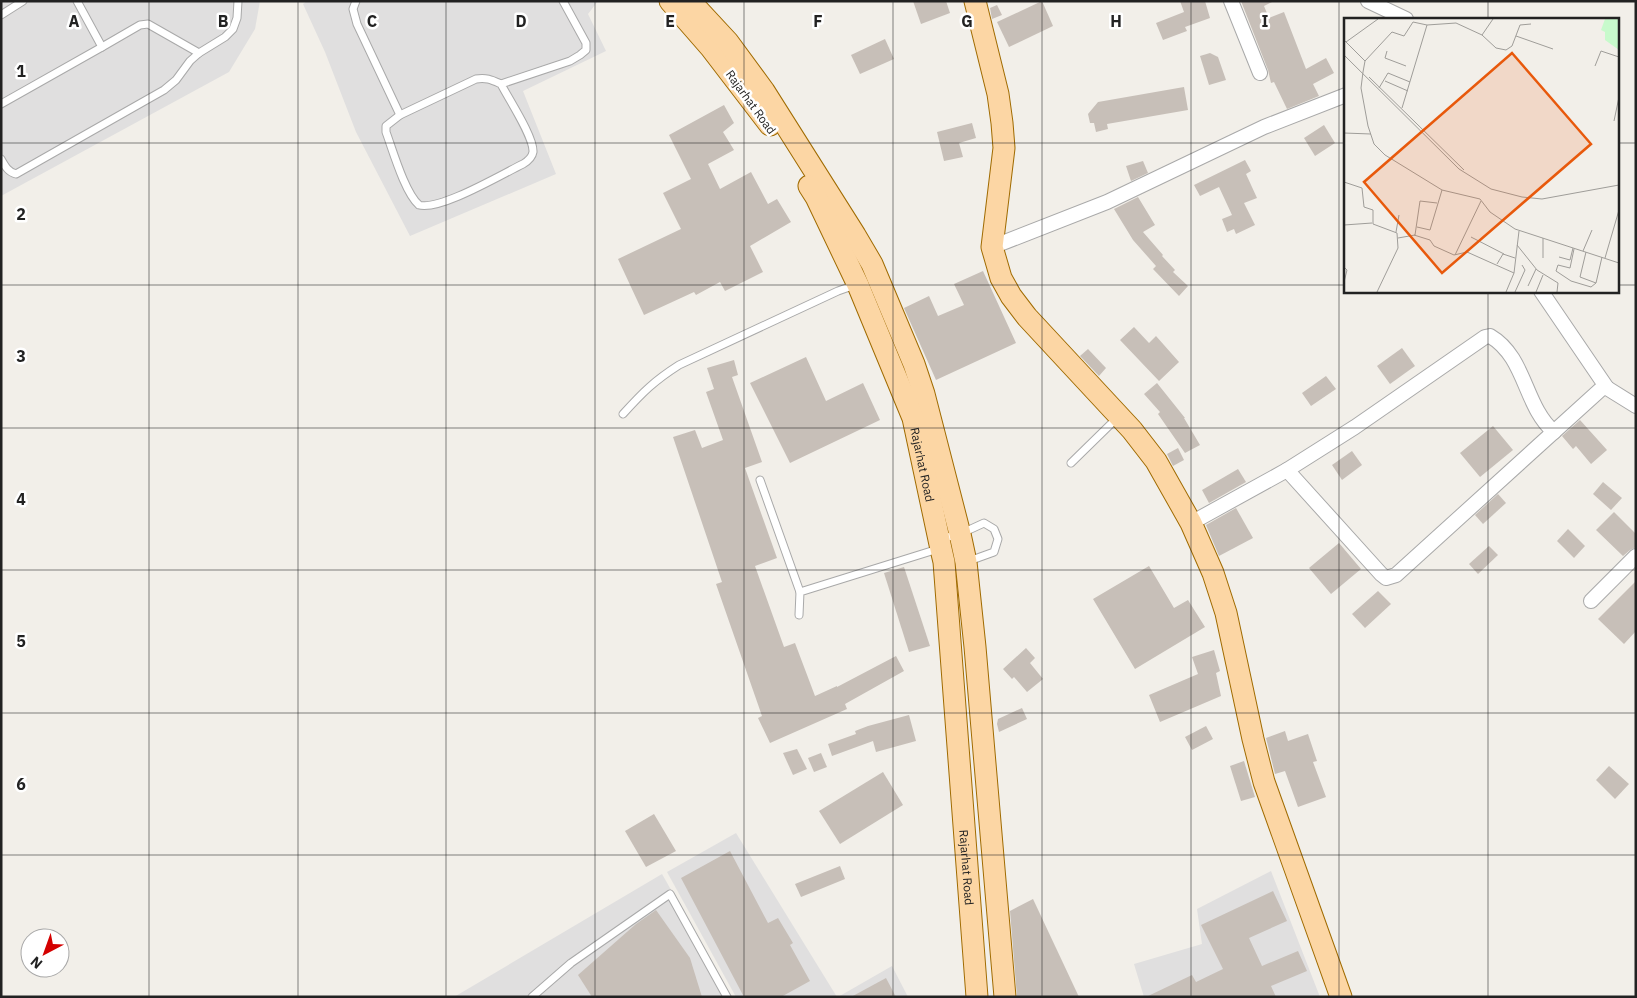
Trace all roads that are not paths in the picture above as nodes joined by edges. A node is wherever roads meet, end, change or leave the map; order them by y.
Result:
1 (23, 1) edge
2 (76, 1) edge
3 (238, 1) edge
4 (356, 1) edge
5 (563, 1) edge
6 (670, 1) edge
7 (690, 1) edge
8 (975, 1) edge
9 (1231, 1) edge
10 (1368, 1) edge
11 (1, 15) edge
12 (1404, 18) edge
13 (102, 47) junction
14 (199, 53) junction
15 (1260, 73) dead end
16 (500, 84) junction
17 (1344, 96) edge
18 (1, 104) edge
19 (400, 115) junction
20 (1, 159) edge
21 (992, 247) junction
22 (858, 285) junction
23 (1542, 292) edge
24 (1607, 388) junction
25 (1636, 406) edge
26 (623, 414) dead end
27 (1120, 415) junction
28 (1554, 432) junction
29 (1071, 463) dead end
30 (1287, 470) junction
31 (760, 480) dead end
32 (1191, 523) junction
33 (960, 534) junction
34 (950, 556) junction
35 (1636, 556) edge
36 (800, 592) junction
37 (1591, 601) dead end
38 (799, 615) dead end
39 (532, 997) edge
40 (727, 997) edge
41 (977, 997) edge
42 (1005, 997) edge
43 (1341, 997) edge

1 - 11 lane
2 - 13 lane
3 - 14 lane
4 - 19 lane
5 - 16 lane
6 - 22 main road, Rajarhat Road
7 - 33 main road
8 - 21 main road
9 - 15 street
10 - 12 street
13 - 14 lane
13 - 18 lane
14 - 20 lane
16 - 19 lane
16 - 19 lane
17 - 21 street
21 - 27 main road
22 - 26 lane
22 - 34 main road, Rajarhat Road
23 - 24 street
24 - 25 street
24 - 28 street
27 - 29 lane
27 - 32 main road
28 - 30 street
28 - 30 street
30 - 32 street
31 - 36 lane
32 - 43 main road
33 - 34 main road
33 - 34 lane
33 - 34 lane
34 - 36 lane
34 - 41 main road, Rajarhat Road
34 - 42 main road
35 - 37 street
36 - 38 lane
39 - 40 lane

